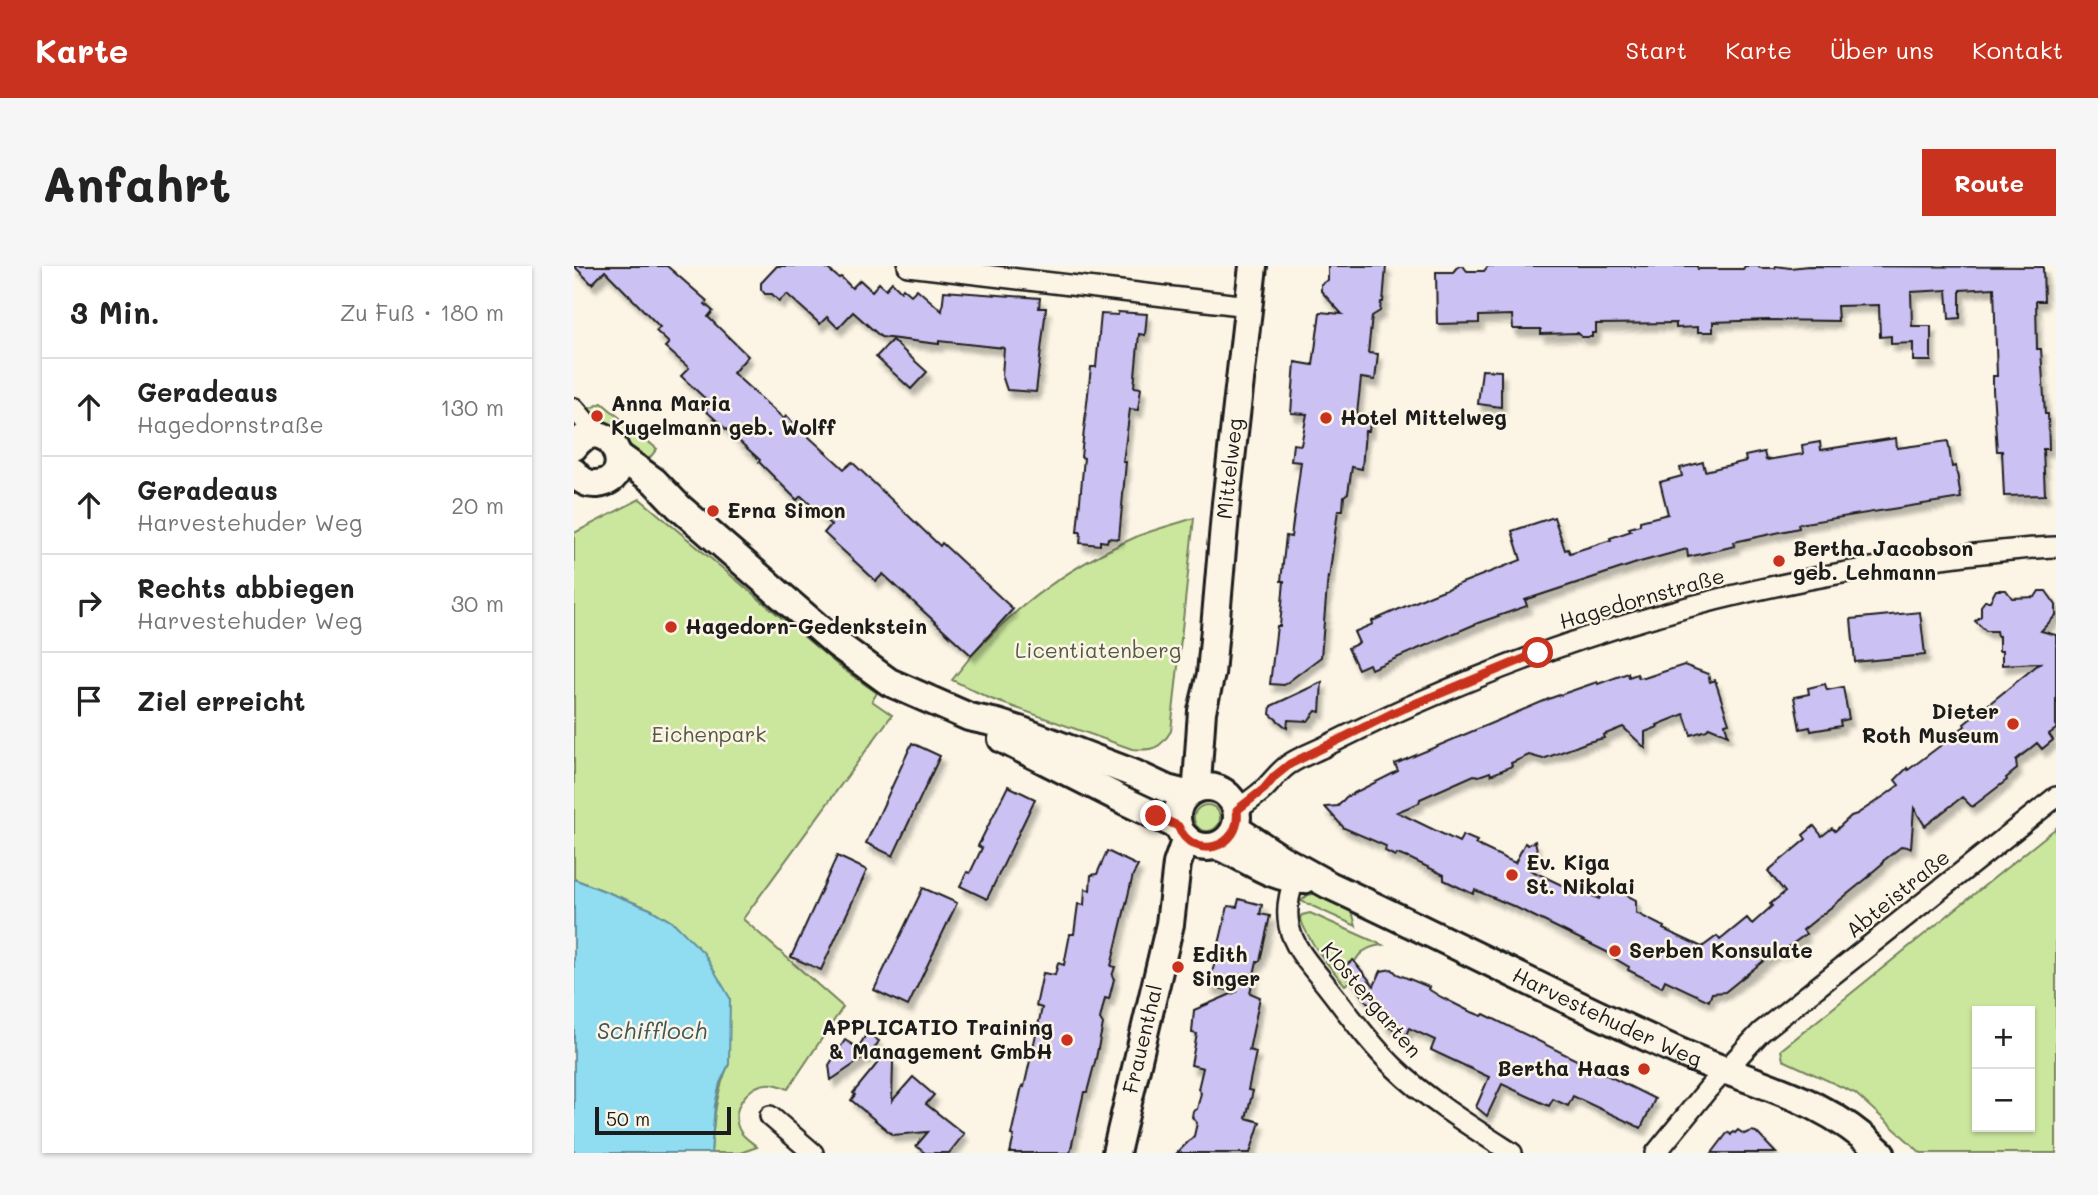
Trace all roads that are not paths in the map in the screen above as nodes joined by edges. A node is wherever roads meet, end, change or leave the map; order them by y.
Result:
1 (908, 266) edge
2 (1253, 266) edge
3 (1249, 306) junction
4 (574, 408) edge
5 (580, 443) edge
6 (593, 476) edge
7 (2056, 547) edge
8 (969, 717) junction
9 (1199, 791) junction
10 (2056, 797) edge
11 (1209, 832) junction
12 (1297, 874) junction
13 (1725, 1070) junction
14 (770, 1116) dead end
15 (813, 1153) edge
16 (1115, 1153) edge
17 (1512, 1153) edge
18 (1656, 1153) edge
19 (1881, 1153) edge

1 - 3 street
2 - 3 street, Mittelweg
3 - 9 street, Mittelweg
4 - 5 street, Harvestehuder Weg
5 - 6 street, Harvestehuder Weg
6 - 8 street, Harvestehuder Weg
7 - 11 street, Hagedornstraße
8 - 9 street, Harvestehuder Weg
8 - 11 street, Harvestehuder Weg
9 - 11 street
9 - 11 street, Harvestehuder Weg
10 - 13 street, Abteistraße
11 - 12 street, Harvestehuder Weg
11 - 16 street, Frauenthal
12 - 13 street, Harvestehuder Weg
12 - 17 street, Klostergarten
13 - 18 street, Abteistraße
13 - 19 street, Harvestehuder Weg
14 - 15 street

